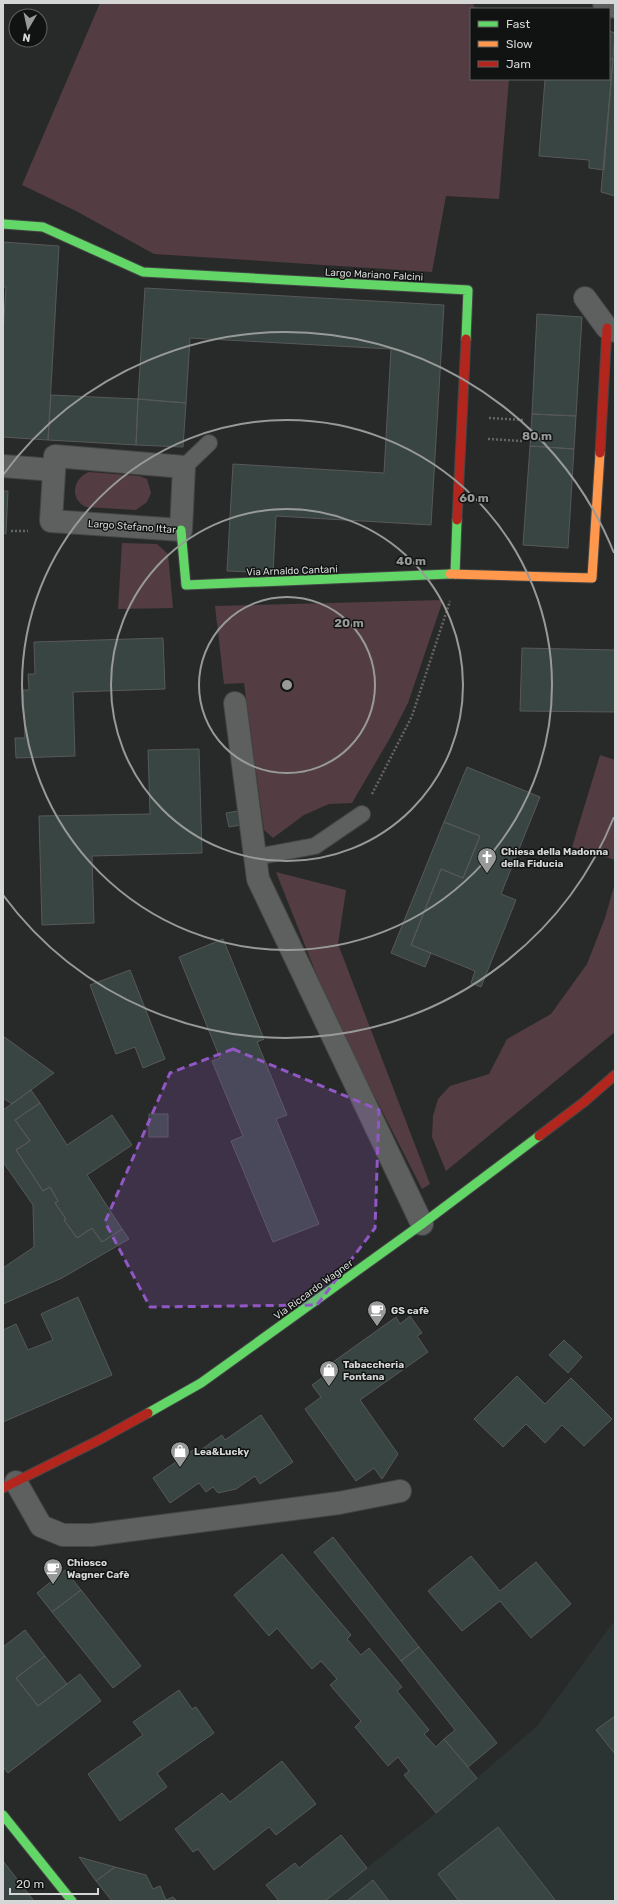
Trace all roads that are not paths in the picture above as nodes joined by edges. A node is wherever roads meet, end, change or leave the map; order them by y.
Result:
1 (604, 3) edge
2 (615, 6) edge
3 (3, 224) edge
4 (585, 298) dead end
5 (611, 329) edge
6 (209, 443) dead end
7 (3, 466) edge
8 (184, 467) junction
9 (53, 470) junction
10 (181, 530) junction
11 (455, 574) junction
12 (236, 703) dead end
13 (362, 814) road end
14 (256, 857) junction
15 (615, 1076) edge
16 (422, 1224) junction
17 (9, 1485) edge
18 (400, 1490) dead end
19 (3, 1815) edge
20 (67, 1898) edge

1 - 2 street
3 - 11 street, Largo Mariano Falcini
4 - 5 street
5 - 11 street
6 - 8 lane
7 - 9 street
8 - 9 street, Largo Stefano Ittar
8 - 10 street, Largo Stefano Ittar
9 - 10 street, Largo Stefano Ittar
10 - 11 street, Via Arnaldo Cantani
12 - 14 street
13 - 14 lane
14 - 16 street
15 - 16 street, Via Riccardo Wagner
16 - 17 street, Via Riccardo Wagner
17 - 18 street
19 - 20 street

